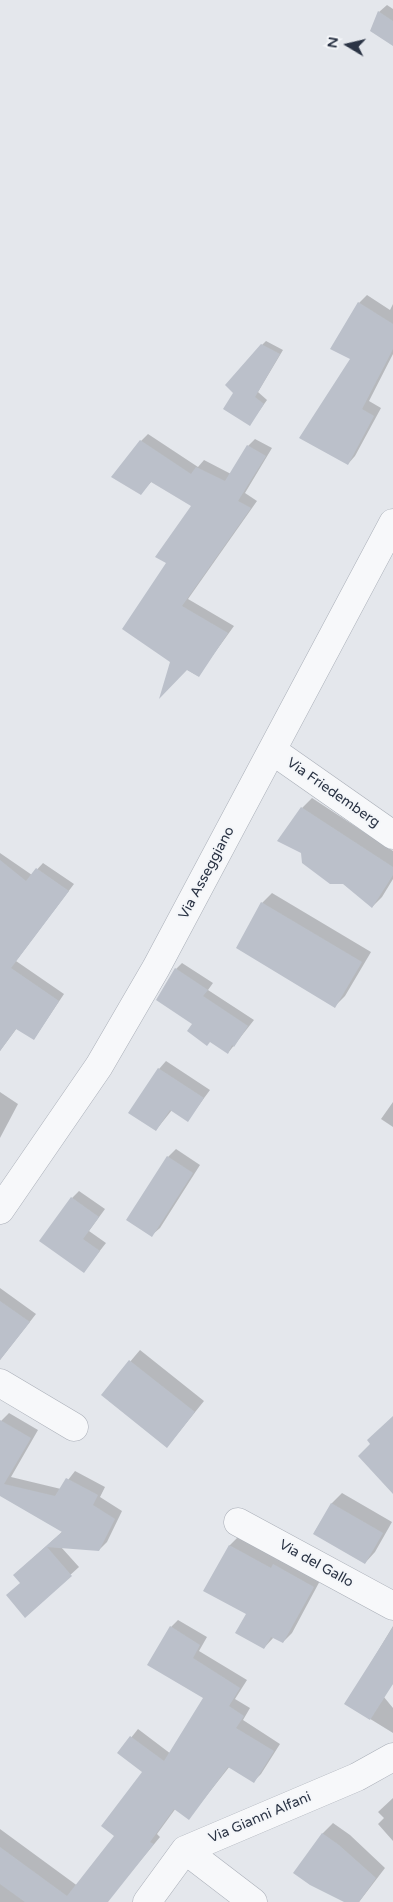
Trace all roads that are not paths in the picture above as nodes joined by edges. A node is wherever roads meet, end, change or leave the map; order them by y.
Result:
1 (393, 524) edge
2 (273, 751) junction
3 (393, 835) edge
4 (0, 1210) edge
5 (0, 1383) edge
6 (74, 1427) dead end
7 (238, 1522) dead end
8 (393, 1606) edge
9 (393, 1757) edge
10 (185, 1850) junction
11 (147, 1902) edge
12 (253, 1902) edge

1 - 2 street, Via Asseggiano
2 - 3 street, Via Friedemberg
2 - 4 street, Via Asseggiano
5 - 6 street
7 - 8 street, Via del Gallo
9 - 10 street, Via Gianni Alfani
10 - 11 street
10 - 12 street

